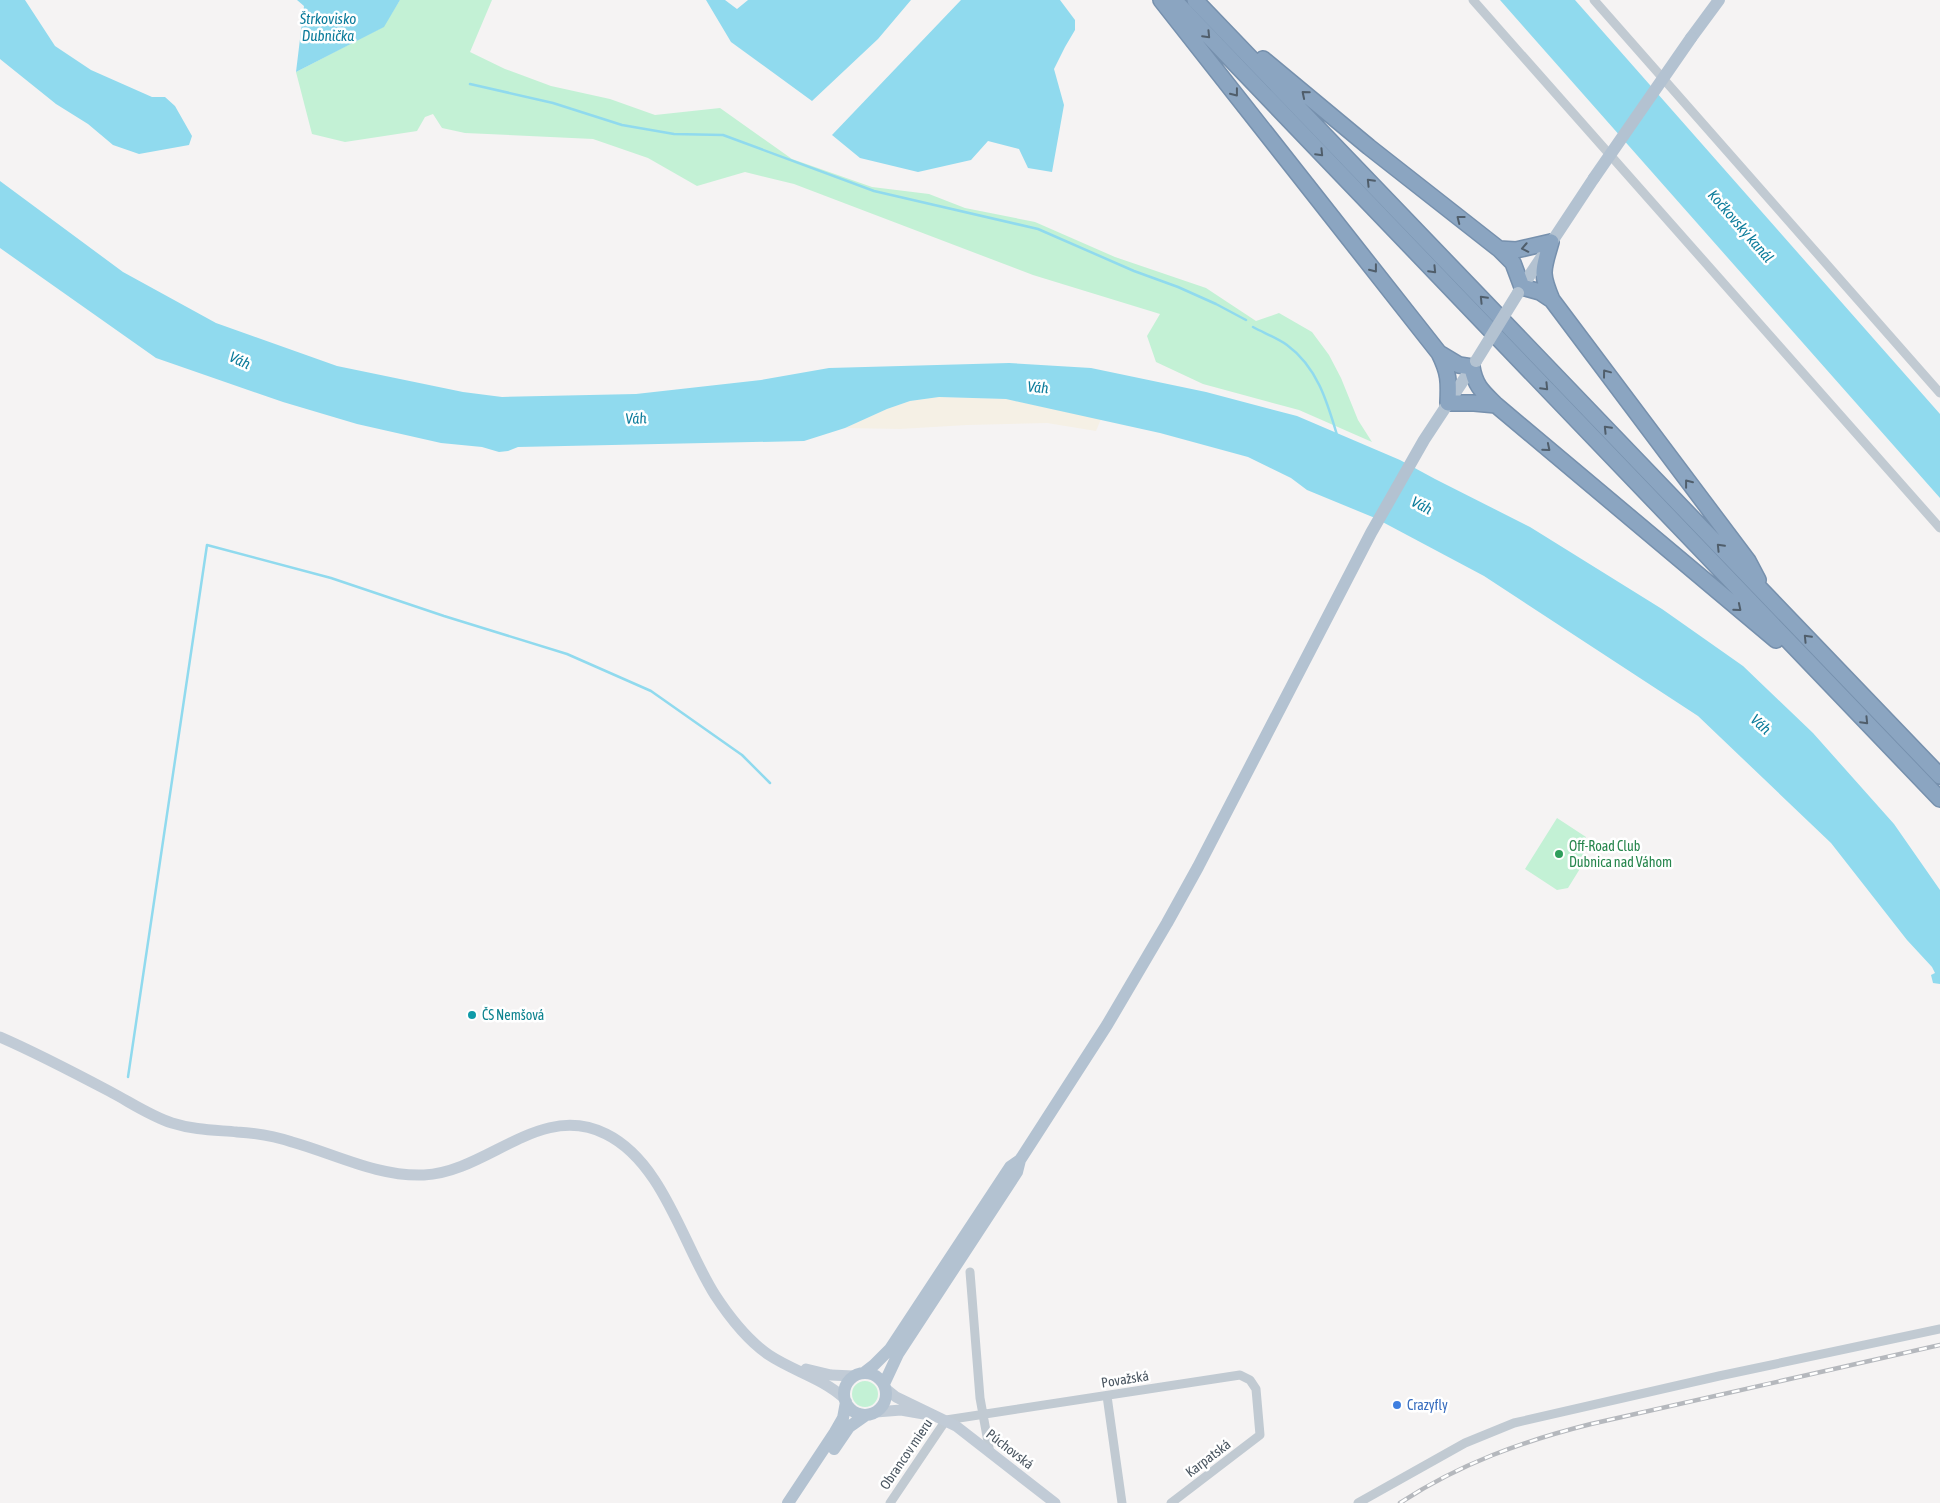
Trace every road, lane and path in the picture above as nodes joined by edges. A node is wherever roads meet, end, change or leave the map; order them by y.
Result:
1 (1161, 0) edge
2 (1174, 0) edge
3 (1195, 0) edge
4 (1473, 0) edge
5 (1594, 0) edge
6 (1719, 0) edge
7 (1207, 12) junction
8 (1551, 242) junction
9 (1499, 249) junction
10 (1520, 290) junction
11 (1552, 300) junction
12 (1439, 353) junction
13 (1474, 364) junction
14 (1940, 393) edge
15 (1496, 405) junction
16 (1446, 406) junction
17 (1940, 528) edge
18 (1765, 595) junction
19 (1831, 686) junction
20 (1940, 776) edge
21 (1940, 799) edge
22 (0, 1037) edge
23 (1020, 1160) junction
24 (970, 1272) dead end
25 (1940, 1329) edge
26 (790, 1366) junction
27 (859, 1374) junction
28 (885, 1386) junction
29 (1107, 1396) junction
30 (845, 1400) junction
31 (871, 1414) junction
32 (983, 1416) junction
33 (942, 1419) junction
34 (1260, 1436) joint
35 (990, 1453) junction
36 (788, 1503) edge
37 (798, 1503) edge
38 (890, 1503) edge
39 (1055, 1503) edge
40 (1122, 1503) edge
41 (1171, 1503) edge
42 (1358, 1503) edge

1 -> 12 highway
2 -> 19 highway
3 - 7 highway
4 - 17 street
5 - 14 street
6 - 8 main road, bridge
9 -> 7 highway
18 -> 7 highway
8 -> 9 highway
8 - 10 main road
8 - 11 highway
9 - 10 highway
10 - 11 highway
10 - 13 main road, bridge
18 -> 11 highway
12 - 13 highway
12 - 16 highway
13 - 15 highway
13 - 16 main road
15 - 16 highway
15 -> 19 highway
16 - 23 main road
20 -> 18 highway
19 -> 21 highway
22 - 26 main road
23 - 27 main road
23 - 28 main road
24 - 32 street
25 - 42 street
26 - 27 main road
26 - 30 main road
27 - 28 main road
27 - 30 main road
28 - 31 main road
28 - 33 main road
29 - 32 street, Považská
29 - 34 street, Považská
29 - 40 street
30 - 31 main road
30 - 36 main road
31 - 33 main road
31 - 37 main road
32 - 33 street, Považská
32 - 35 street
33 - 35 main road, Púchovská
33 - 38 street, Obrancov mieru
34 - 41 street, Karpatská
35 - 39 main road, Púchovská

